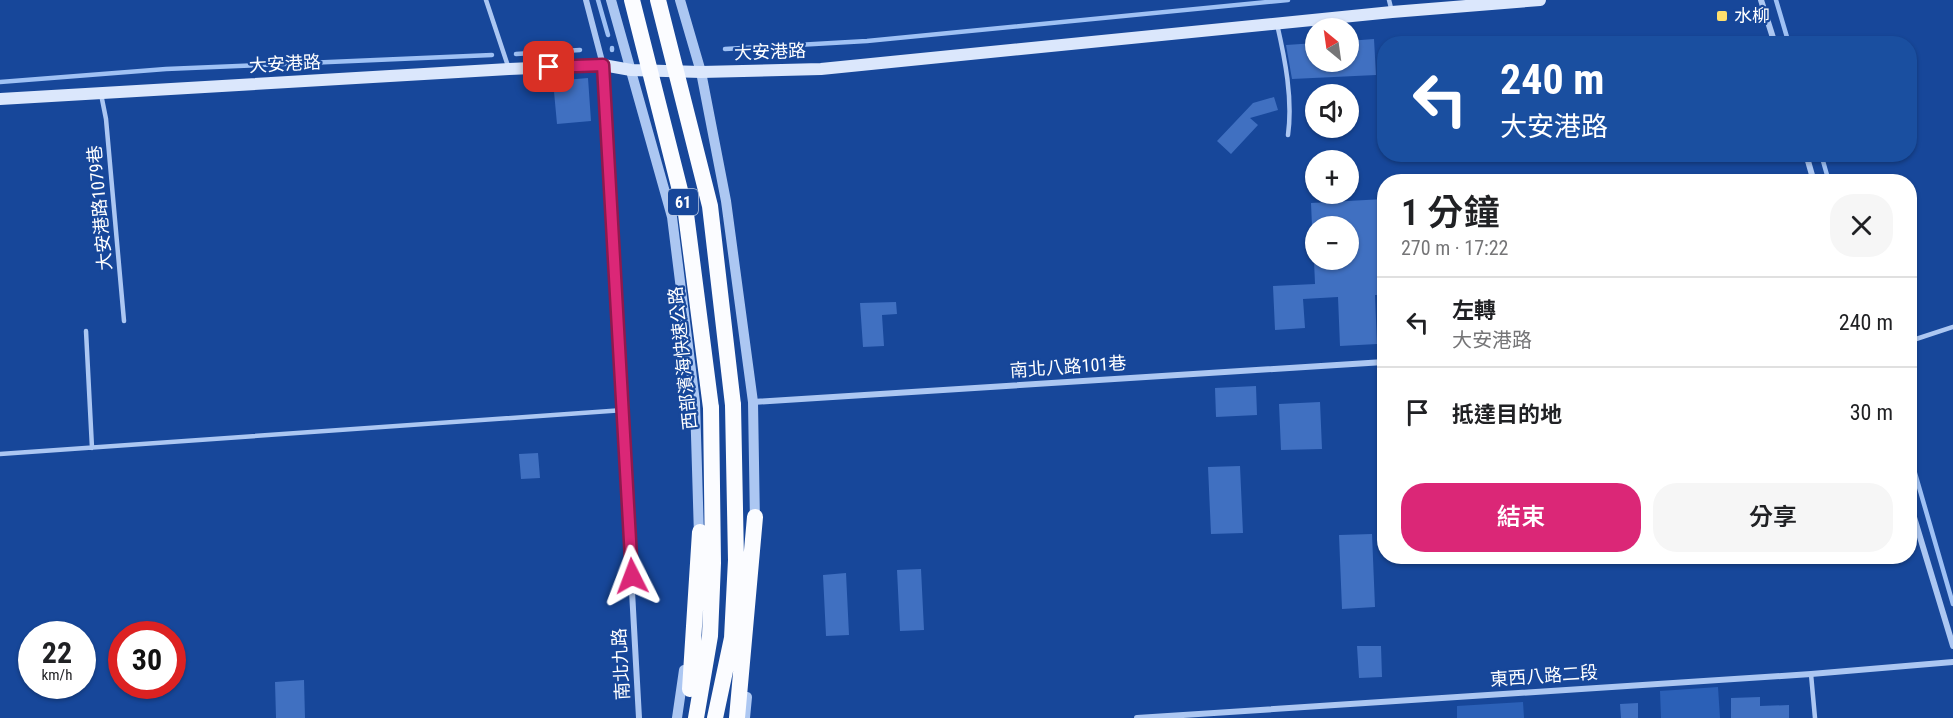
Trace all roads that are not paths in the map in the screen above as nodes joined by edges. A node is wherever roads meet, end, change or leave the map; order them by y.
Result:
1 (486, 0) edge
2 (586, 0) edge
3 (611, 0) edge
4 (632, 0) edge
5 (658, 0) edge
6 (680, 0) edge
7 (1540, 0) edge
8 (1761, 0) edge
9 (1390, 6) edge
10 (1277, 24) junction
11 (1772, 36) edge
12 (603, 65) junction
13 (509, 69) junction
14 (631, 70) junction
15 (701, 72) junction
16 (101, 93) junction
17 (0, 99) edge
18 (1288, 135) dead end
19 (124, 321) dead end
20 (1953, 327) edge
21 (86, 331) dead end
22 (1917, 339) edge
23 (1377, 362) edge
24 (753, 402) junction
25 (624, 410) junction
26 (92, 448) junction
27 (0, 454) edge
28 (754, 517) junction
29 (1917, 527) edge
30 (700, 532) junction
31 (1953, 646) edge
32 (1953, 662) edge
33 (1811, 674) junction
34 (639, 718) edge
35 (677, 718) edge
36 (684, 718) edge
37 (696, 718) edge
38 (715, 718) edge
39 (737, 718) edge
40 (746, 718) edge
41 (1137, 718) edge
42 (1815, 718) edge

1 - 13 lane
2 - 12 street, 南北九路
3 - 14 street
4 - 37 highway, 西部濱海快速公路 / 61, bridge
5 - 38 highway, 61, bridge
6 - 15 street
7 - 9 main road, 大安港路
8 - 11 street
9 - 10 main road, 大安港路
10 - 15 main road, 大安港路
10 - 18 lane
12 - 13 main road, 大安港路
12 - 14 main road, 大安港路
12 - 25 street, 南北九路
13 - 16 main road, 大安港路
14 - 15 main road, 大安港路
14 - 30 street
15 - 24 street
16 - 17 main road, 大安港路
16 - 19 lane, 大安港路1079巷
20 - 22 lane
21 - 26 lane
23 - 24 street, 南北八路101巷
24 - 28 street
25 - 26 lane
25 - 34 street, 南北九路
26 - 27 lane
28 - 39 highway
28 - 40 street
29 - 31 street
30 - 35 street
30 - 36 highway
32 - 33 street, 東西八路二段
33 - 41 street, 東西八路二段
33 - 42 lane

